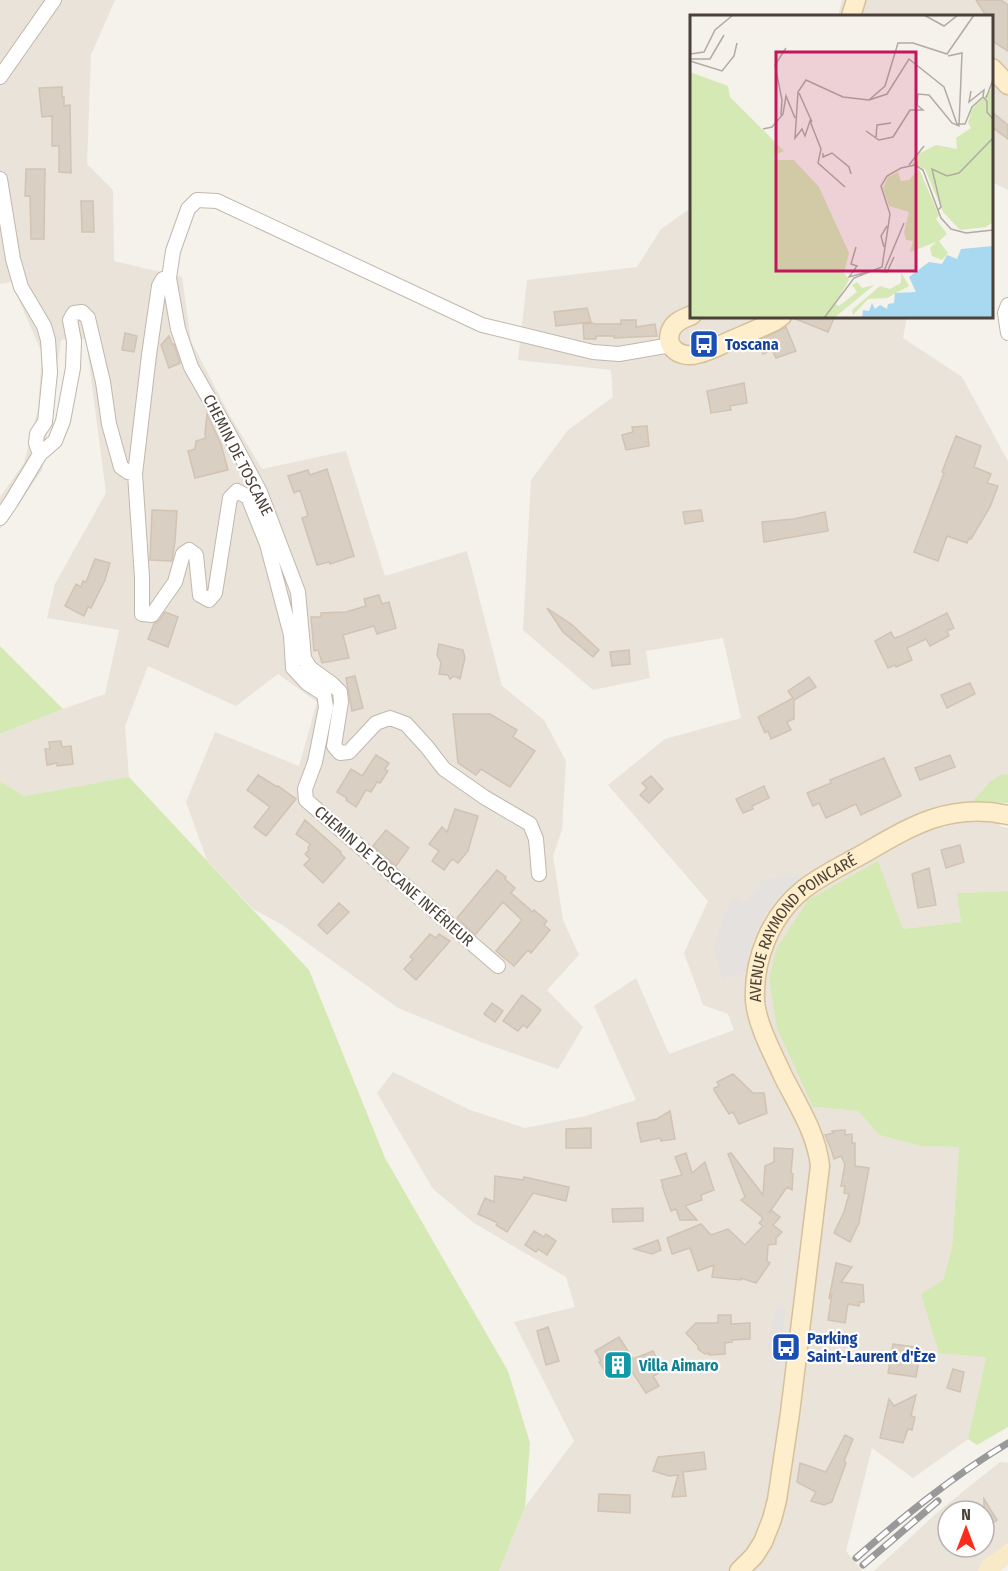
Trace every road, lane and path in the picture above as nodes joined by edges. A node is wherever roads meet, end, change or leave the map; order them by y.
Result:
1 (54, 0) edge
2 (856, 0) edge
3 (851, 15) edge
4 (993, 69) edge
5 (0, 77) edge
6 (1008, 86) edge
7 (0, 179) edge
8 (169, 278) junction
9 (1008, 305) edge
10 (690, 316) edge
11 (780, 318) edge
12 (1008, 333) edge
13 (671, 345) junction
14 (40, 454) junction
15 (135, 474) junction
16 (0, 518) edge
17 (1004, 814) edge
18 (539, 874) dead end
19 (498, 966) dead end
20 (739, 1571) edge

1 - 5 street
2 - 3 main road
4 - 6 main road
7 - 14 street
8 - 13 street
8 - 15 street
8 - 18 street, CHEMIN DE TOSCANE
9 - 12 street
10 - 13 main road
11 - 13 main road
14 - 15 street
14 - 16 street
15 - 19 street, CHEMIN DE TOSCANE INFÉRIEUR
17 - 20 main road, AVENUE RAYMOND POINCARÉ

